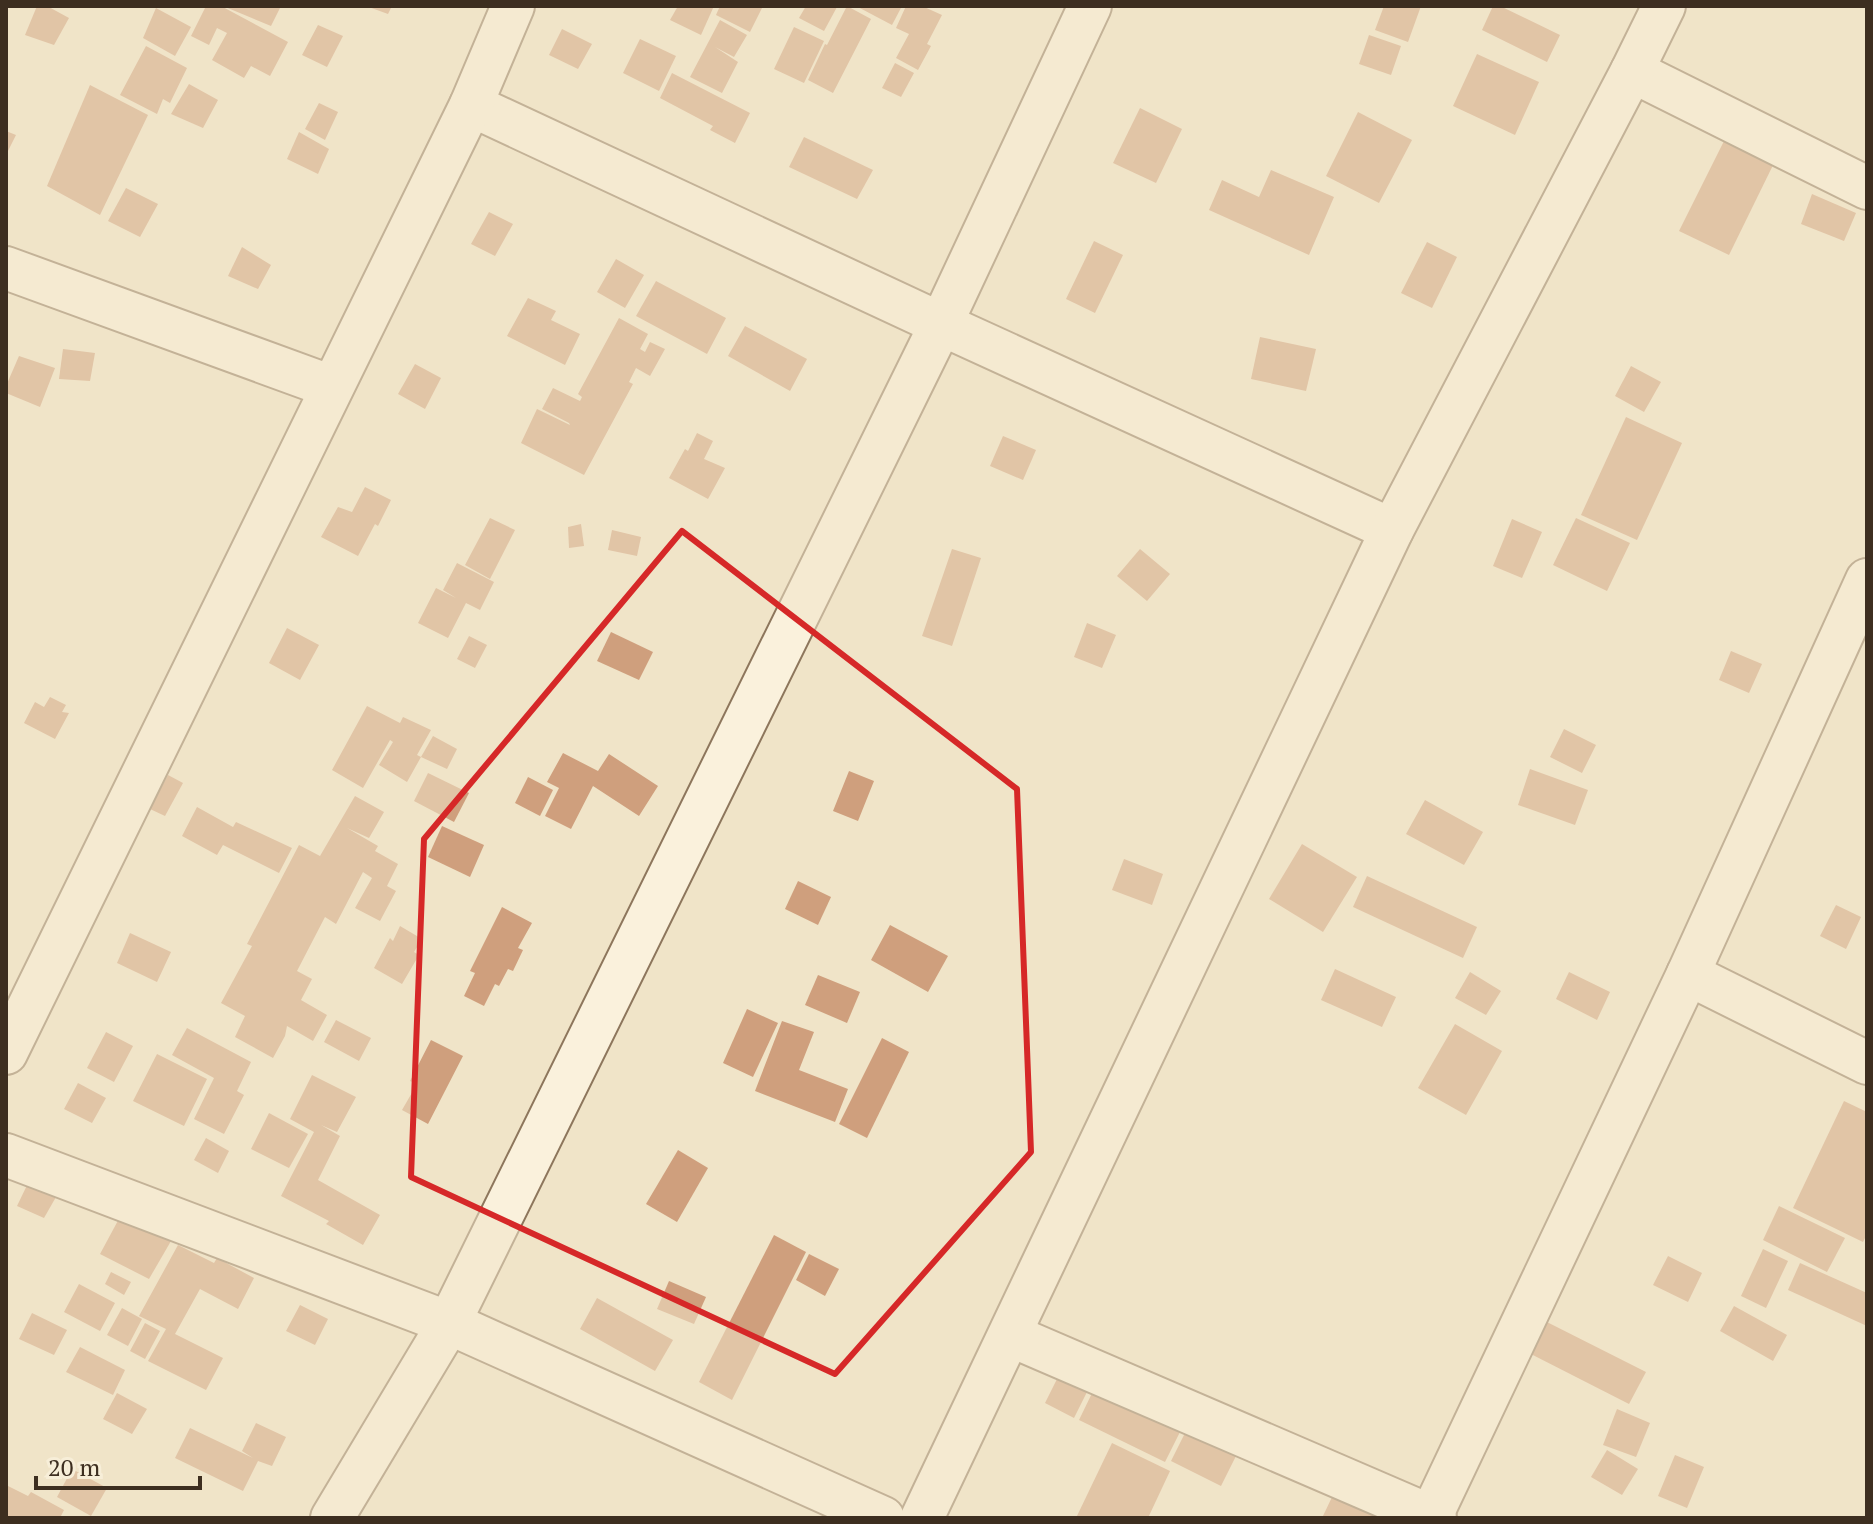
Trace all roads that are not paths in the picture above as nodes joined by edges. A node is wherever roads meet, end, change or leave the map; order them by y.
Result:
1 (513, 6) edge
2 (1090, 6) edge
3 (1664, 6) edge
4 (1632, 71) junction
5 (471, 105) junction
6 (1867, 188) edge
7 (6, 268) edge
8 (941, 324) junction
9 (332, 387) junction
10 (1392, 530) junction
11 (1867, 580) edge
12 (1688, 974) junction
13 (6, 1053) edge
14 (1867, 1063) edge
15 (6, 1155) edge
16 (449, 1323) junction
17 (1010, 1335) junction
18 (1433, 1517) edge
19 (332, 1518) edge
20 (883, 1518) edge
21 (922, 1518) edge

1 - 5 street
2 - 8 street
3 - 4 street
4 - 6 street
4 - 10 street
5 - 8 street
5 - 9 street
7 - 9 street
8 - 10 street
8 - 16 street
9 - 13 street
10 - 17 street
11 - 12 street
12 - 14 street
12 - 18 street
15 - 16 street
16 - 19 street
16 - 20 street
17 - 18 street
17 - 21 street

